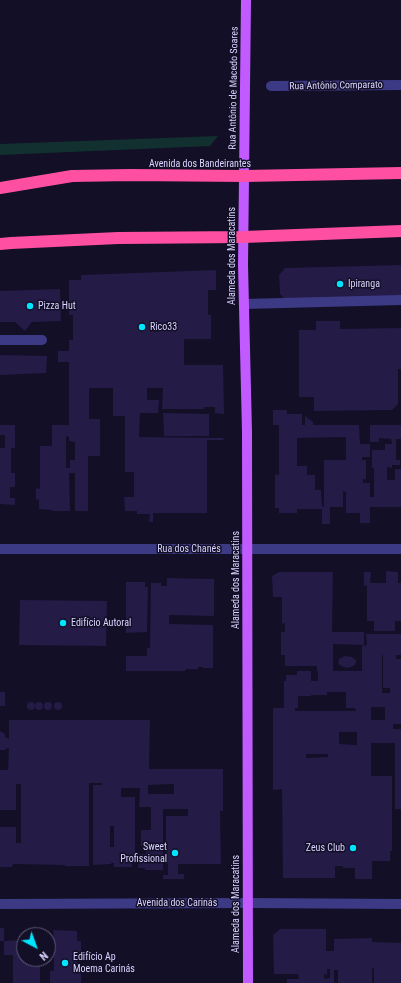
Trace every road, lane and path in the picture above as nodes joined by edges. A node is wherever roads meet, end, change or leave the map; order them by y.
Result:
1 (246, 0) edge
2 (401, 85) edge
3 (270, 86) dead end
4 (401, 173) edge
5 (245, 176) junction
6 (0, 188) edge
7 (401, 231) edge
8 (244, 237) junction
9 (0, 244) edge
10 (401, 300) edge
11 (244, 304) junction
12 (0, 340) edge
13 (42, 340) dead end
14 (0, 549) edge
15 (248, 549) junction
16 (401, 549) edge
17 (248, 903) junction
18 (0, 904) edge
19 (401, 904) edge
20 (248, 983) edge

1 - 5 main road, Rua Antônio de Macedo Soares
2 - 3 street, Rua Antônio Comparato
4 - 5 highway, Avenida dos Bandeirantes
5 - 6 highway, Avenida dos Bandeirantes
5 - 8 main road, Alameda dos Maracatins
7 - 8 highway
8 - 9 highway
8 - 11 main road, Alameda dos Maracatins
10 - 11 street
11 - 15 main road, Alameda dos Maracatins
12 - 13 street
14 - 15 street, Rua dos Chanés
15 - 16 street, Rua dos Chanés
15 - 17 main road, Alameda dos Maracatins
17 - 18 street, Avenida dos Carinás
17 - 19 street, Avenida dos Carinás
17 - 20 main road, Alameda dos Maracatins

